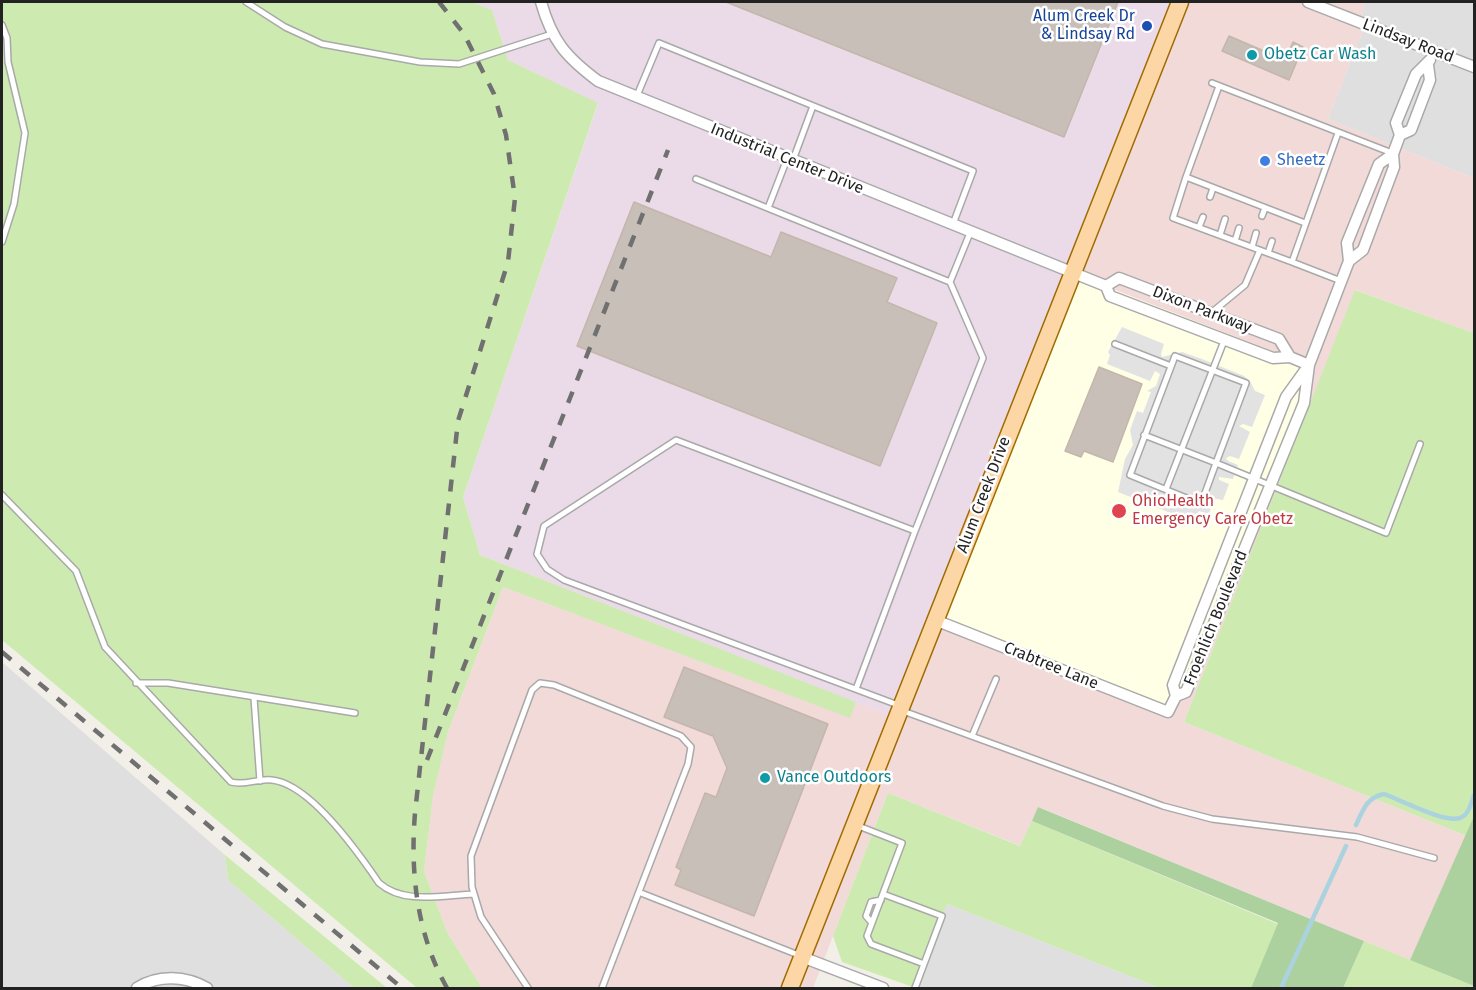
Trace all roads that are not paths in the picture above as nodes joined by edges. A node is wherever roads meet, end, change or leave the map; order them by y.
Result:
1 (246, 2) edge
2 (541, 2) edge
3 (1180, 2) edge
4 (1308, 2) edge
5 (2, 25) edge
6 (552, 34) junction
7 (1434, 51) junction
8 (1428, 65) junction
9 (1474, 67) edge
10 (1212, 83) dead end
11 (1219, 86) junction
12 (636, 98) junction
13 (813, 106) junction
14 (1338, 133) junction
15 (1400, 135) junction
16 (1393, 154) junction
17 (789, 160) junction
18 (1186, 177) junction
19 (696, 180) dead end
20 (1213, 188) junction
21 (1234, 196) junction
22 (1210, 197) dead end
23 (1248, 201) junction
24 (1231, 204) dead end
25 (768, 208) junction
26 (1265, 208) junction
27 (1245, 209) dead end
28 (1262, 216) dead end
29 (1203, 217) dead end
30 (1226, 219) dead end
31 (1305, 223) junction
32 (952, 225) junction
33 (1199, 227) junction
34 (1239, 228) dead end
35 (970, 233) junction
36 (1256, 233) dead end
37 (1220, 235) junction
38 (1235, 240) junction
39 (1272, 241) dead end
40 (2, 242) edge
41 (1252, 247) junction
42 (1260, 250) junction
43 (1268, 253) junction
44 (1349, 261) junction
45 (1292, 262) junction
46 (1071, 273) junction
47 (1342, 281) junction
48 (950, 282) junction
49 (1106, 286) junction
50 (1211, 313) junction
51 (1224, 341) junction
52 (1115, 344) dead end
53 (1290, 357) junction
54 (1309, 365) junction
55 (1171, 366) junction
56 (1213, 370) junction
57 (1144, 435) junction
58 (1420, 444) dead end
59 (1182, 450) junction
60 (1216, 463) junction
61 (1256, 479) junction
62 (1270, 485) junction
63 (1166, 489) junction
64 (2, 495) edge
65 (915, 531) junction
66 (935, 620) junction
67 (996, 679) dead end
68 (136, 683) junction
69 (856, 689) junction
70 (1176, 696) junction
71 (254, 698) junction
72 (900, 708) junction
73 (1168, 712) joint
74 (355, 713) dead end
75 (972, 736) junction
76 (260, 781) junction
77 (854, 824) junction
78 (1434, 858) dead end
79 (641, 893) junction
80 (474, 894) junction
81 (882, 897) junction
82 (802, 957) junction
83 (924, 964) junction
84 (202, 986) edge
85 (137, 988) edge
86 (528, 988) edge
87 (602, 988) edge
88 (790, 988) edge
89 (883, 988) edge
90 (915, 988) edge

1 - 6 lane
2 - 6 street, Industrial Center Drive
3 - 46 main road, Alum Creek Drive
4 - 7 street, Lindsay Road
5 - 40 lane
6 - 12 street, Industrial Center Drive
7 - 8 street, Froehlich Boulevard
7 - 9 street, Lindsay Road
8 - 15 street, Froehlich Boulevard
8 - 15 street, Froehlich Boulevard
10 - 11 lane
11 - 14 lane
11 - 18 lane
12 - 13 lane
12 - 17 street, Industrial Center Drive
13 - 17 lane
13 - 32 lane
14 - 16 lane
14 - 31 lane
15 - 16 street, Froehlich Boulevard
16 - 44 street, Froehlich Boulevard
16 - 44 street, Froehlich Boulevard
17 - 25 lane
17 - 32 street, Industrial Center Drive
18 - 20 lane
18 - 33 lane
19 - 25 lane
20 - 21 lane
20 - 22 lane
21 - 23 lane
21 - 24 lane
23 - 26 lane
23 - 27 lane
25 - 48 lane
26 - 28 lane
26 - 31 lane
29 - 33 lane
30 - 37 lane
31 - 45 lane
32 - 35 street, Industrial Center Drive
33 - 37 lane
34 - 38 lane
35 - 46 street, Industrial Center Drive
35 - 48 lane
36 - 41 lane
37 - 38 lane
38 - 41 lane
39 - 43 lane
41 - 42 lane
42 - 43 lane
42 - 50 lane
43 - 45 lane
44 - 47 street, Froehlich Boulevard
45 - 47 lane
46 - 49 street, Dixon Parkway
46 - 66 main road, Alum Creek Drive
47 - 54 street, Froehlich Boulevard
48 - 65 lane
49 - 50 street, Dixon Parkway
49 - 51 street, Dixon Parkway
50 - 53 street, Dixon Parkway
51 - 53 street, Dixon Parkway
51 - 56 lane
52 - 55 lane
53 - 54 street, Dixon Parkway
54 - 61 street, Froehlich Boulevard
54 - 62 street, Froehlich Boulevard
55 - 56 lane
55 - 57 lane
56 - 59 lane
56 - 60 lane
57 - 59 lane
57 - 63 lane
58 - 62 lane
59 - 60 lane
59 - 63 lane
60 - 61 lane
60 - 63 lane
61 - 62 lane
61 - 70 street, Froehlich Boulevard
62 - 70 street, Froehlich Boulevard
64 - 68 lane
65 - 69 lane
65 - 69 lane
66 - 72 main road, Alum Creek Drive
66 - 73 street, Crabtree Lane
67 - 75 lane
68 - 71 lane
68 - 76 lane
69 - 72 lane
70 - 73 street, Froehlich Boulevard
71 - 74 lane
71 - 76 lane
72 - 75 lane
72 - 77 main road, Alum Creek Drive
75 - 78 lane
76 - 80 lane
77 - 81 lane
77 - 82 main road, Alum Creek Drive
79 - 80 lane
79 - 82 lane
79 - 87 lane
80 - 86 lane
81 - 83 lane
81 - 83 lane
82 - 88 main road, Alum Creek Drive
82 - 89 street
83 - 90 lane
84 - 85 street

